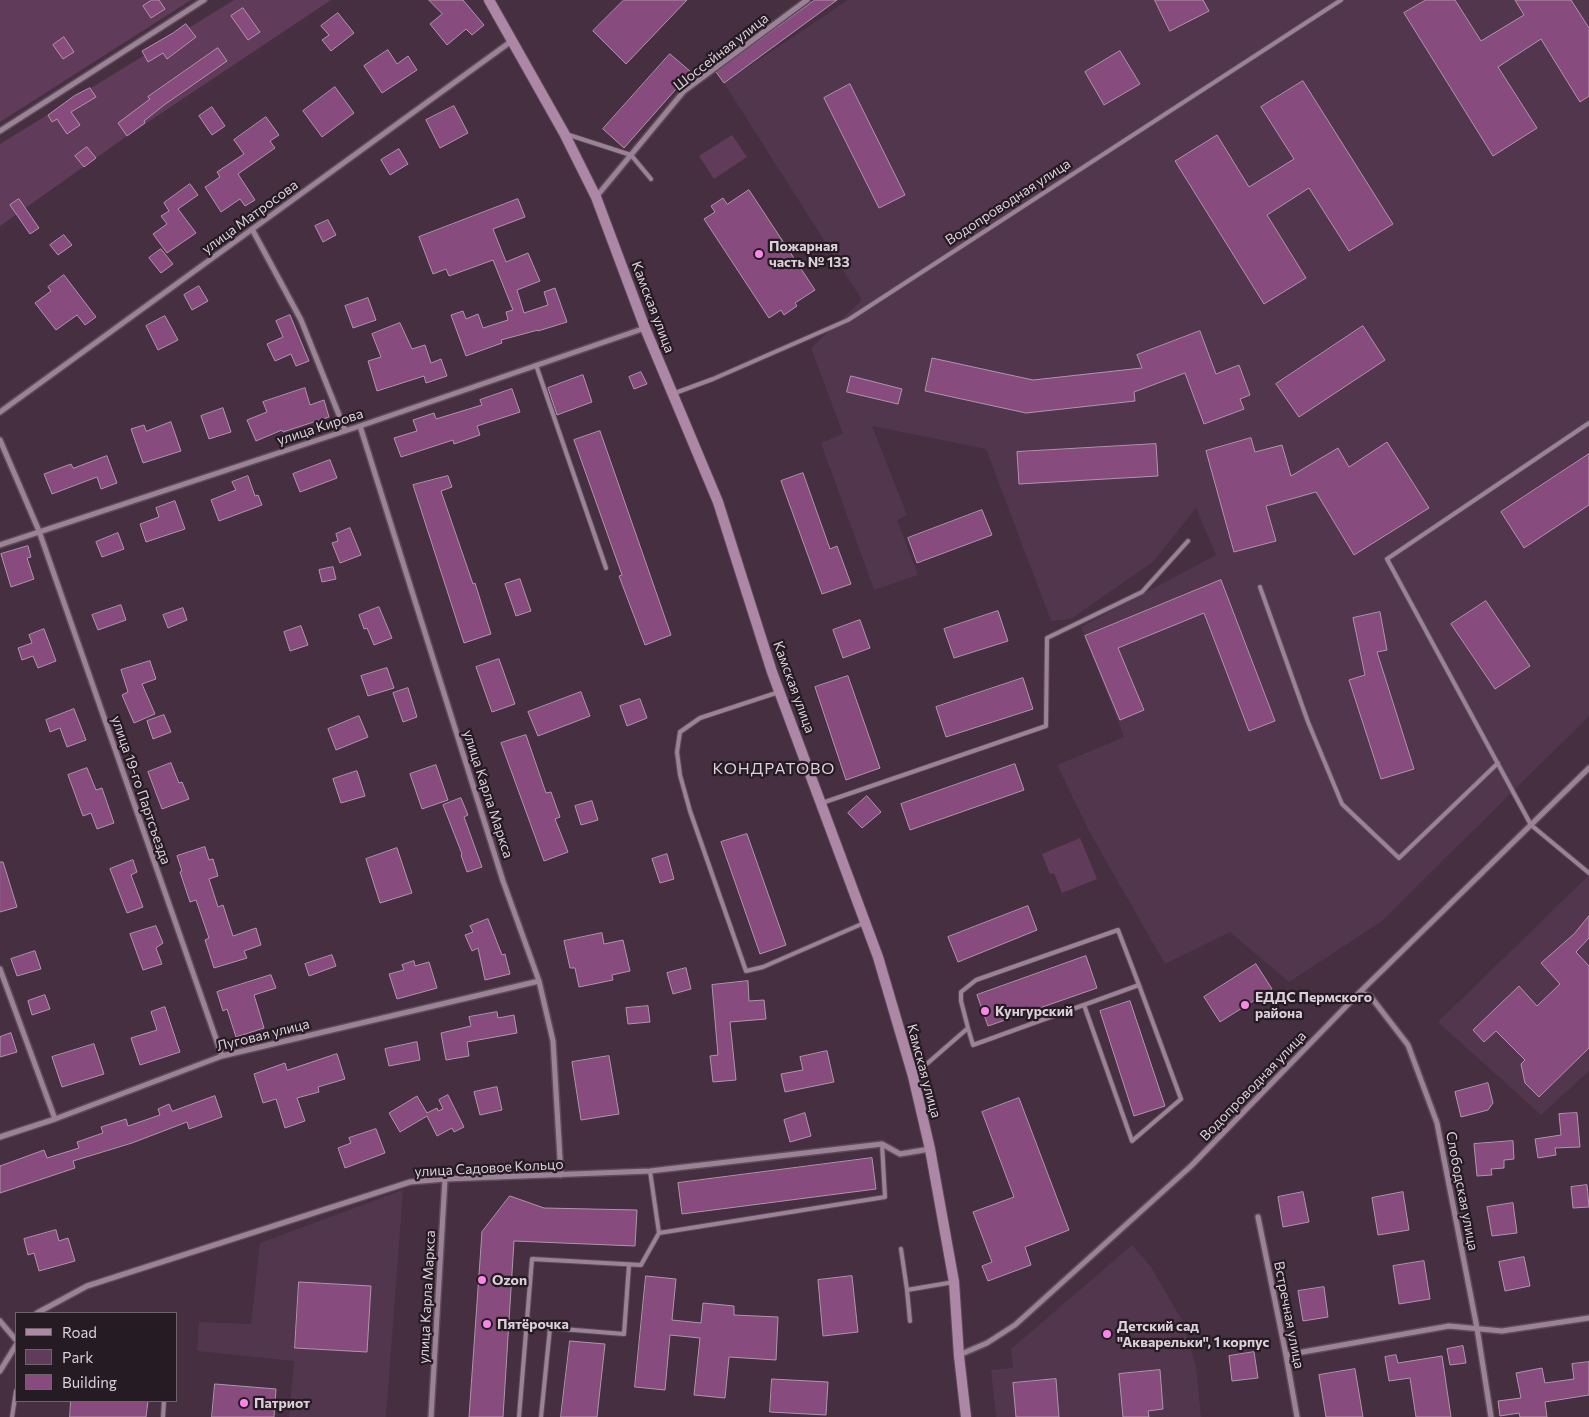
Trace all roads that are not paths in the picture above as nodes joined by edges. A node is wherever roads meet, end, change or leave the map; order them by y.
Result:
1 (204, 0) edge
2 (490, 0) edge
3 (807, 0) edge
4 (1341, 0) edge
5 (513, 40) junction
6 (0, 131) edge
7 (564, 133) junction
8 (631, 155) junction
9 (651, 179) dead end
10 (596, 197) junction
11 (252, 229) junction
12 (645, 328) junction
13 (536, 365) junction
14 (673, 394) junction
15 (0, 412) edge
16 (1589, 422) edge
17 (360, 426) junction
18 (345, 430) junction
19 (0, 440) edge
20 (39, 531) junction
21 (1188, 540) dead end
22 (0, 545) edge
23 (606, 568) dead end
24 (1260, 587) dead end
25 (780, 692) junction
26 (1498, 762) junction
27 (1589, 768) edge
28 (822, 803) junction
29 (1531, 824) junction
30 (1589, 873) edge
31 (866, 922) junction
32 (0, 970) edge
33 (540, 981) junction
34 (1139, 985) junction
35 (1360, 992) junction
36 (1084, 1005) junction
37 (968, 1028) junction
38 (222, 1056) junction
39 (913, 1076) junction
40 (55, 1119) junction
41 (0, 1137) edge
42 (882, 1144) junction
43 (930, 1149) junction
44 (650, 1171) junction
45 (561, 1175) junction
46 (445, 1179) junction
47 (1258, 1218) dead end
48 (659, 1233) junction
49 (902, 1249) dead end
50 (629, 1265) junction
51 (954, 1282) junction
52 (906, 1290) junction
53 (39, 1312) edge
54 (1589, 1318) edge
55 (0, 1320) edge
56 (910, 1321) dead end
57 (1477, 1328) junction
58 (15, 1339) edge
59 (15, 1347) edge
60 (1286, 1355) junction
61 (959, 1356) junction
62 (0, 1371) edge
63 (15, 1398) edge
64 (164, 1402) edge
65 (12, 1417) edge
66 (163, 1417) edge
67 (431, 1417) edge
68 (519, 1417) edge
69 (541, 1417) edge
70 (966, 1417) edge
71 (1297, 1417) edge
72 (1492, 1417) edge

1 - 6 street
2 - 5 street, Камская улица
3 - 8 street, Шоссейная улица
4 - 14 lane, Водопроводная улица
5 - 7 street, Камская улица
5 - 11 street, улица Матросова
7 - 8 lane
7 - 10 street, Камская улица
8 - 9 lane
8 - 10 street, Шоссейная улица
10 - 12 street, Камская улица
11 - 15 street, улица Матросова
11 - 18 street
12 - 13 street, улица Кирова
12 - 14 street, Камская улица
13 - 17 street, улица Кирова
13 - 23 lane
14 - 25 street, Камская улица
16 - 26 lane
17 - 18 street, улица Кирова
17 - 33 street, улица Карла Маркса
18 - 20 street, улица Кирова
19 - 20 street, улица 19-го Партсъезда
20 - 22 street, улица Кирова
20 - 38 street, улица 19-го Партсъезда
21 - 28 lane
24 - 26 lane
25 - 28 street, Камская улица
25 - 31 lane
26 - 29 lane
27 - 29 street, Водопроводная улица
28 - 31 street, Камская улица
29 - 30 lane
29 - 35 street, Водопроводная улица
31 - 39 street, Камская улица
32 - 40 street
33 - 38 street, Луговая улица
33 - 45 street, улица Карла Маркса
34 - 36 lane
34 - 36 lane
34 - 37 lane
35 - 57 street, Слободская улица
35 - 61 street, Водопроводная улица
36 - 37 lane
37 - 39 lane
38 - 40 street, Луговая улица
39 - 43 street, Камская улица
40 - 41 street, Луговая улица
42 - 43 street, улица Садовое Кольцо
42 - 44 street, улица Садовое Кольцо
42 - 48 lane
43 - 51 street, Камская улица
44 - 45 street, улица Садовое Кольцо
44 - 48 lane
45 - 46 street, улица Садовое Кольцо
46 - 53 street, улица Садовое Кольцо
46 - 67 street, улица Карла Маркса
47 - 60 street, Встречная улица
48 - 50 lane
49 - 52 lane
50 - 68 lane
50 - 69 lane
51 - 52 lane
51 - 61 street, Камская улица
52 - 56 lane
54 - 57 street
55 - 58 street
57 - 60 street
57 - 72 street, Слободская улица
59 - 62 street
60 - 71 street, Встречная улица
61 - 70 street, Камская улица
63 - 65 lane
64 - 66 lane

